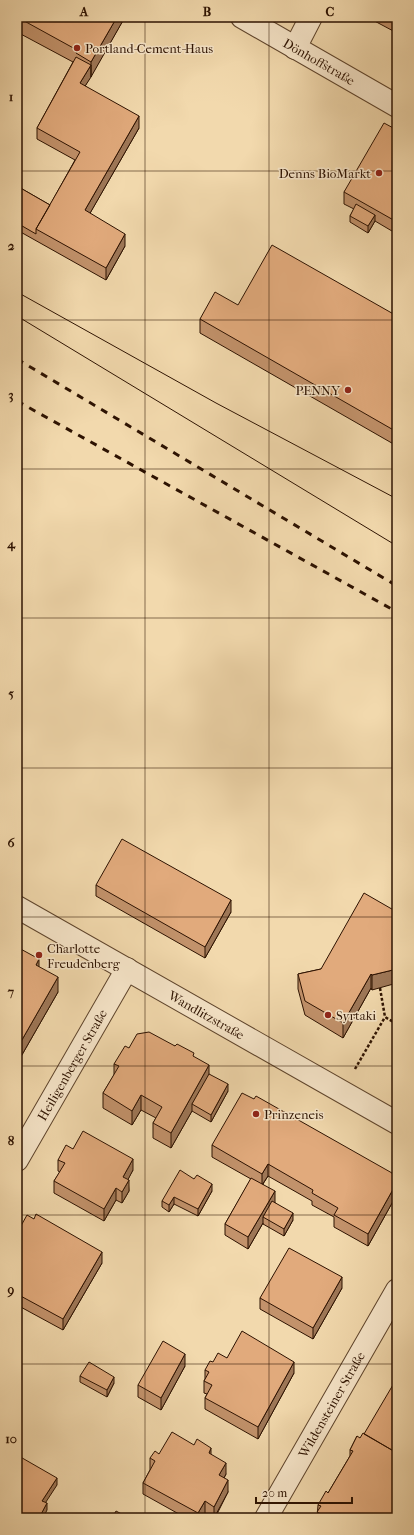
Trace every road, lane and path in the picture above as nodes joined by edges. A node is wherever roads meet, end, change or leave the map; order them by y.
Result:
1 (242, 17) edge
2 (311, 17) edge
3 (296, 48) junction
4 (397, 106) edge
5 (17, 907) edge
6 (127, 970) junction
7 (380, 988) edge
8 (385, 1017) junction
9 (397, 1024) edge
10 (353, 1073) dead end
11 (397, 1123) edge
12 (17, 1160) edge
13 (397, 1290) edge
14 (266, 1518) edge

1 - 3 street, Dönhoffstraße
2 - 3 street
3 - 4 street, Dönhoffstraße
5 - 6 street, Wandlitzstraße
6 - 11 street, Wandlitzstraße
6 - 12 street, Heiligenberger Straße
7 - 8 path
8 - 9 path
8 - 10 path
13 - 14 street, Wildensteiner Straße

